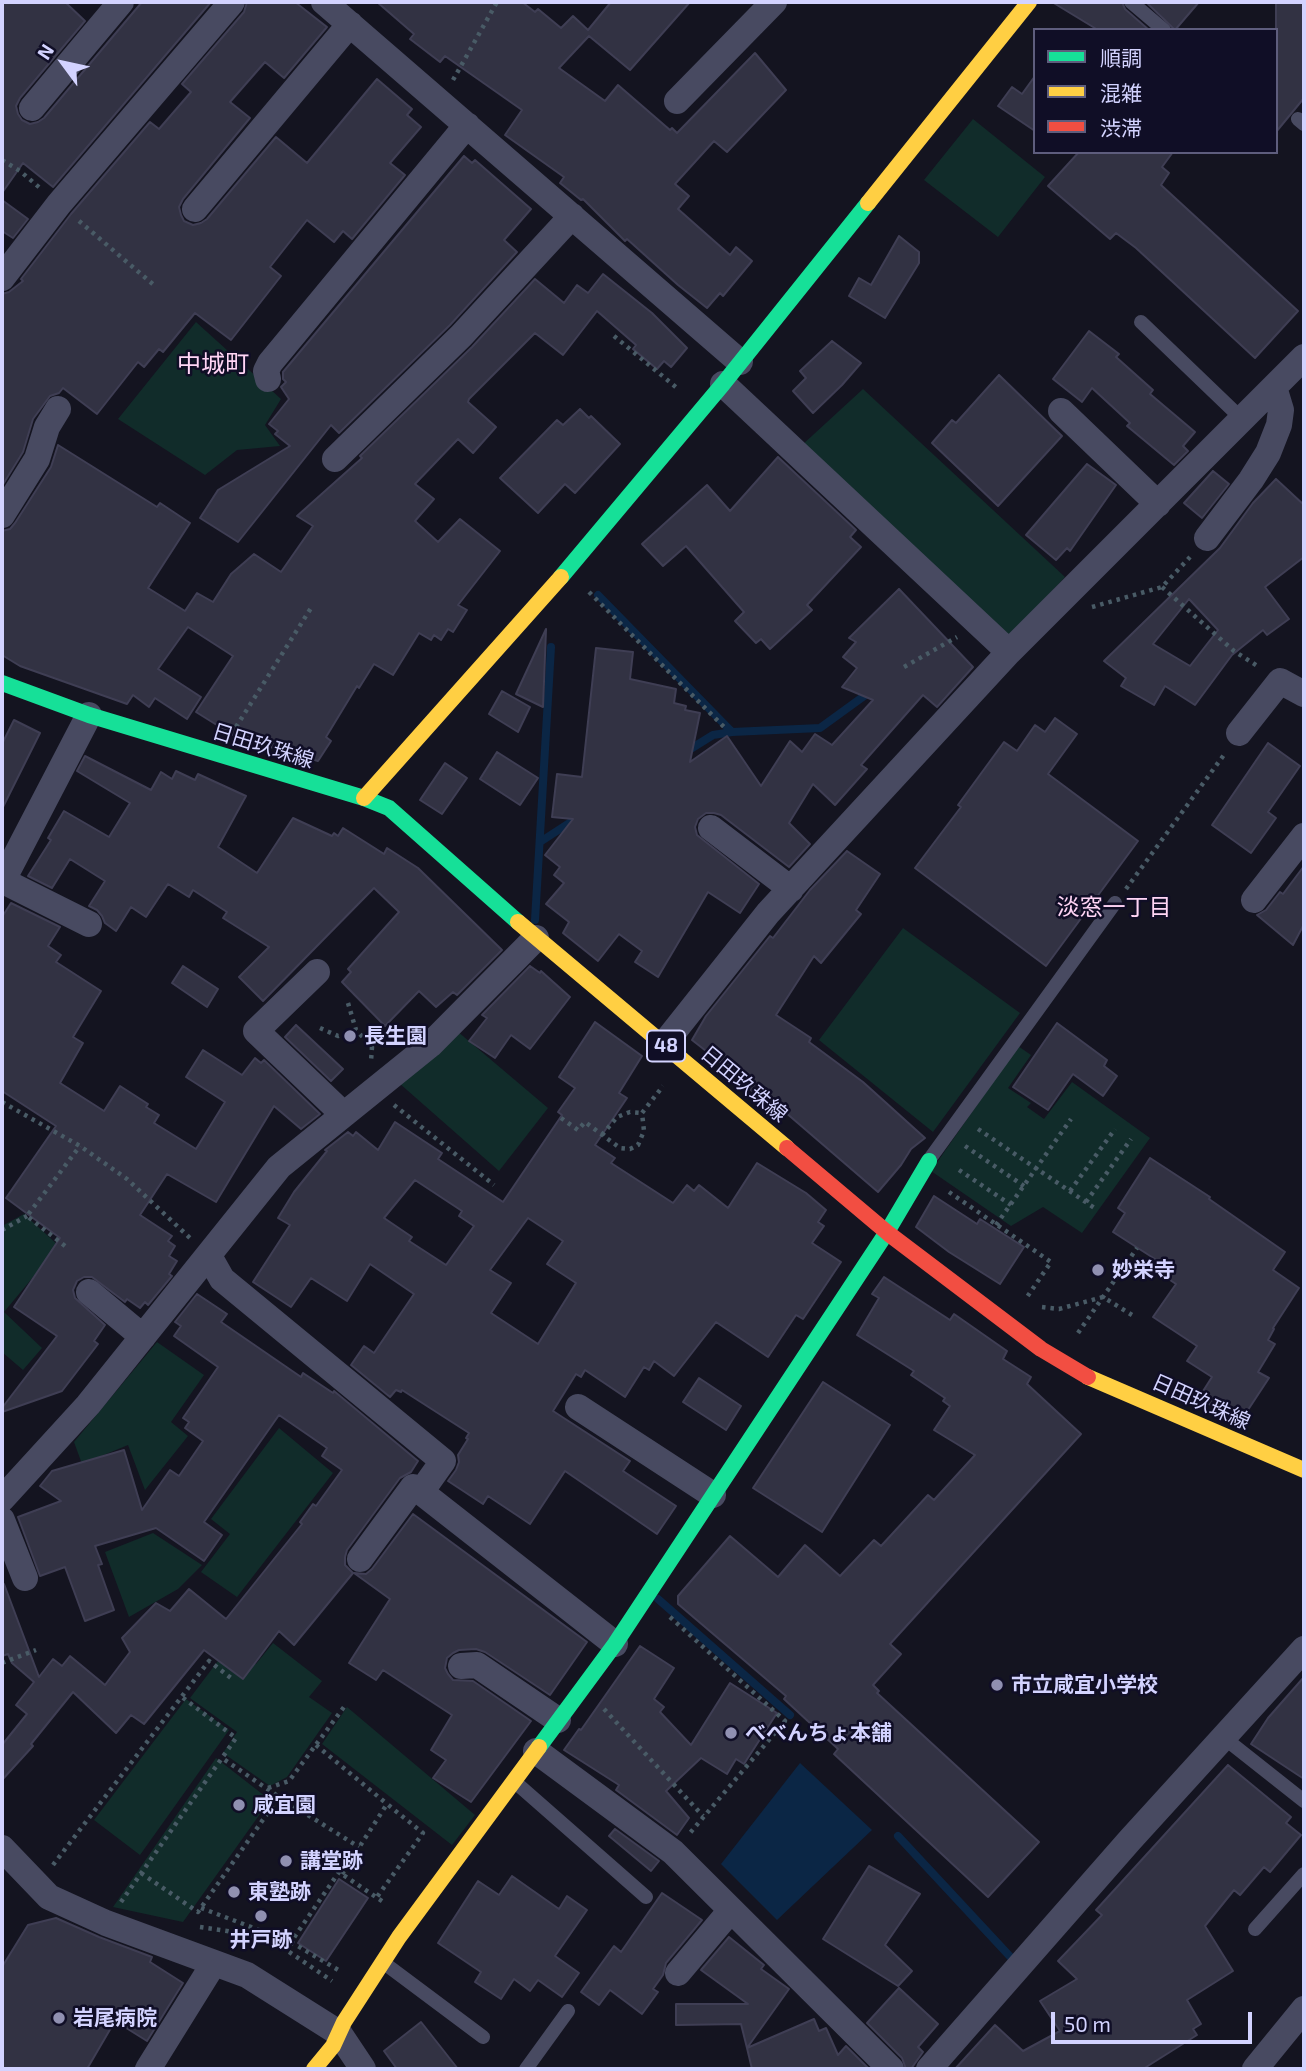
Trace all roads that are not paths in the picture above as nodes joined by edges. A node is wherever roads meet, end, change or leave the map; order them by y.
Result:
1 (121, 2) edge
2 (232, 2) edge
3 (324, 2) edge
4 (774, 2) edge
5 (1029, 2) edge
6 (1131, 2) edge
7 (350, 24) junction
8 (1162, 28) edge
9 (677, 101) dead end
10 (32, 108) dead end
11 (467, 125) junction
12 (195, 209) dead end
13 (572, 216) junction
14 (2, 278) edge
15 (1141, 322) dead end
16 (1304, 357) edge
17 (740, 362) junction
18 (268, 379) dead end
19 (723, 384) junction
20 (1274, 387) junction
21 (58, 409) dead end
22 (1060, 411) dead end
23 (1242, 419) junction
24 (335, 459) dead end
25 (1158, 504) junction
26 (2, 515) edge
27 (1208, 538) road end
28 (1009, 652) junction
29 (2, 683) edge
30 (1304, 694) edge
31 (89, 715) junction
32 (1239, 733) road end
33 (365, 798) junction
34 (711, 828) dead end
35 (1304, 836) edge
36 (2, 882) edge
37 (791, 889) junction
38 (1254, 900) dead end
39 (1115, 904) road end
40 (89, 924) dead end
41 (536, 938) junction
42 (317, 972) dead end
43 (673, 1052) junction
44 (342, 1113) dead end
45 (925, 1167) joint
46 (887, 1233) junction
47 (209, 1255) junction
48 (89, 1292) dead end
49 (143, 1337) junction
50 (578, 1407) dead end
51 (1304, 1470) edge
52 (421, 1492) junction
53 (713, 1495) junction
54 (2, 1499) edge
55 (2, 1520) edge
56 (360, 1559) dead end
57 (25, 1578) dead end
58 (615, 1644) junction
59 (1304, 1649) edge
60 (461, 1666) dead end
61 (558, 1720) junction
62 (1223, 1737) junction
63 (536, 1751) junction
64 (514, 1781) junction
65 (1304, 1801) edge
66 (2, 1848) edge
67 (1304, 1874) edge
68 (646, 1897) dead end
69 (731, 1910) junction
70 (1255, 1929) dead end
71 (383, 1962) junction
72 (214, 1963) junction
73 (677, 1973) dead end
74 (1304, 2009) edge
75 (568, 2011) dead end
76 (339, 2033) junction
77 (483, 2037) dead end
78 (148, 2068) edge
79 (314, 2069) edge
80 (363, 2069) edge
81 (526, 2069) edge
82 (891, 2069) edge
83 (929, 2069) edge
84 (1255, 2069) edge

1 - 10 street
2 - 14 street
3 - 7 street
4 - 9 street
5 - 17 street
6 - 8 lane
7 - 11 street
7 - 12 street
11 - 13 street
11 - 18 street
13 - 17 street
13 - 24 street
15 - 23 lane
16 - 20 street
17 - 19 street
19 - 28 street
19 - 33 street
20 - 23 street
20 - 27 street
21 - 26 street
22 - 25 street
23 - 25 street
25 - 28 street
28 - 37 street
29 - 31 street, 日田玖珠線 / 48
30 - 32 street
31 - 33 street, 日田玖珠線 / 48
31 - 36 street
33 - 41 street, 日田玖珠線 / 48
34 - 37 street
35 - 38 street
36 - 40 street
37 - 43 street
39 - 45 lane
41 - 43 street, 日田玖珠線 / 48
41 - 47 street
42 - 44 street
43 - 46 street, 日田玖珠線 / 48
45 - 46 street
46 - 51 street, 日田玖珠線 / 48
46 - 53 street
47 - 49 street
47 - 52 street
48 - 49 street
49 - 54 street
50 - 53 street
52 - 56 street
52 - 58 street
53 - 58 street
55 - 57 street
58 - 61 street
59 - 62 street
60 - 61 street
61 - 63 street
62 - 65 lane
62 - 83 street
63 - 64 street
63 - 69 street
64 - 68 lane
64 - 71 street
66 - 72 street
67 - 70 lane
69 - 73 street
69 - 82 street
71 - 76 street
71 - 77 lane
72 - 76 street
72 - 78 street
74 - 84 street
75 - 81 lane
76 - 79 street
76 - 80 street

